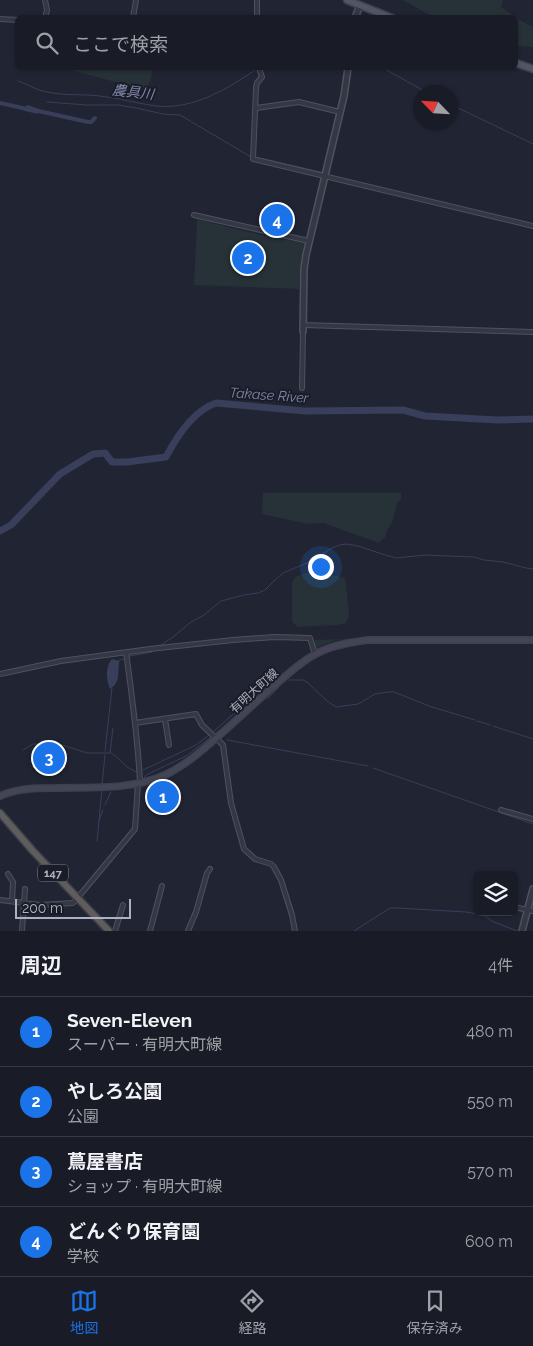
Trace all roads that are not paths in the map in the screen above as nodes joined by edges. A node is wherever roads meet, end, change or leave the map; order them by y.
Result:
1 (45, 0) edge
2 (136, 0) edge
3 (257, 0) edge
4 (347, 0) edge
5 (360, 2) edge
6 (46, 15) edge
7 (134, 15) edge
8 (257, 15) edge
9 (356, 15) edge
10 (386, 15) edge
11 (0, 18) edge
12 (15, 20) edge
13 (518, 64) edge
14 (533, 69) edge
15 (260, 70) edge
16 (348, 70) edge
17 (256, 108) junction
18 (340, 112) junction
19 (324, 176) junction
20 (194, 215) dead end
21 (533, 226) edge
22 (308, 241) junction
23 (303, 324) junction
24 (303, 331) joint
25 (533, 332) edge
26 (302, 388) dead end
27 (533, 640) edge
28 (126, 652) junction
29 (315, 654) junction
30 (0, 674) edge
31 (165, 719) junction
32 (135, 723) junction
33 (216, 738) junction
34 (169, 745) dead end
35 (139, 783) junction
36 (0, 796) edge
37 (501, 810) dead end
38 (0, 813) edge
39 (533, 820) edge
40 (210, 868) dead end
41 (8, 874) dead end
42 (162, 886) dead end
43 (25, 889) dead end
44 (533, 889) edge
45 (77, 899) junction
46 (0, 900) edge
47 (12, 901) junction
48 (25, 903) junction
49 (123, 905) dead end
50 (530, 911) edge
51 (22, 931) edge
52 (109, 931) edge
53 (115, 931) edge
54 (150, 931) edge
55 (188, 931) edge
56 (295, 931) edge
57 (522, 931) edge

1 - 6 street
2 - 7 street
3 - 8 street
4 - 5 main road
5 - 9 street
5 - 10 main road
11 - 12 street
13 - 14 main road
15 - 17 street
16 - 18 street
17 - 18 street
17 - 19 street
18 - 19 street
19 - 21 street
19 - 22 street
20 - 22 street
22 - 23 street
23 - 24 street
23 - 25 street
24 - 26 street
27 - 29 main road, 有明大町線
28 - 29 street
28 - 30 street
28 - 32 street
29 - 33 main road, 有明大町線
31 - 32 street
31 - 33 street
31 - 34 street
32 - 35 street
33 - 35 main road, 有明大町線
33 - 56 street
35 - 36 main road, 有明大町線
35 - 45 street
37 - 39 street
38 - 45 highway, 147
40 - 55 street
41 - 47 street
42 - 54 street
43 - 48 street
44 - 50 street
45 - 48 street
45 - 52 highway, 147
46 - 47 street
47 - 48 street
48 - 51 street
49 - 53 street
50 - 57 street

